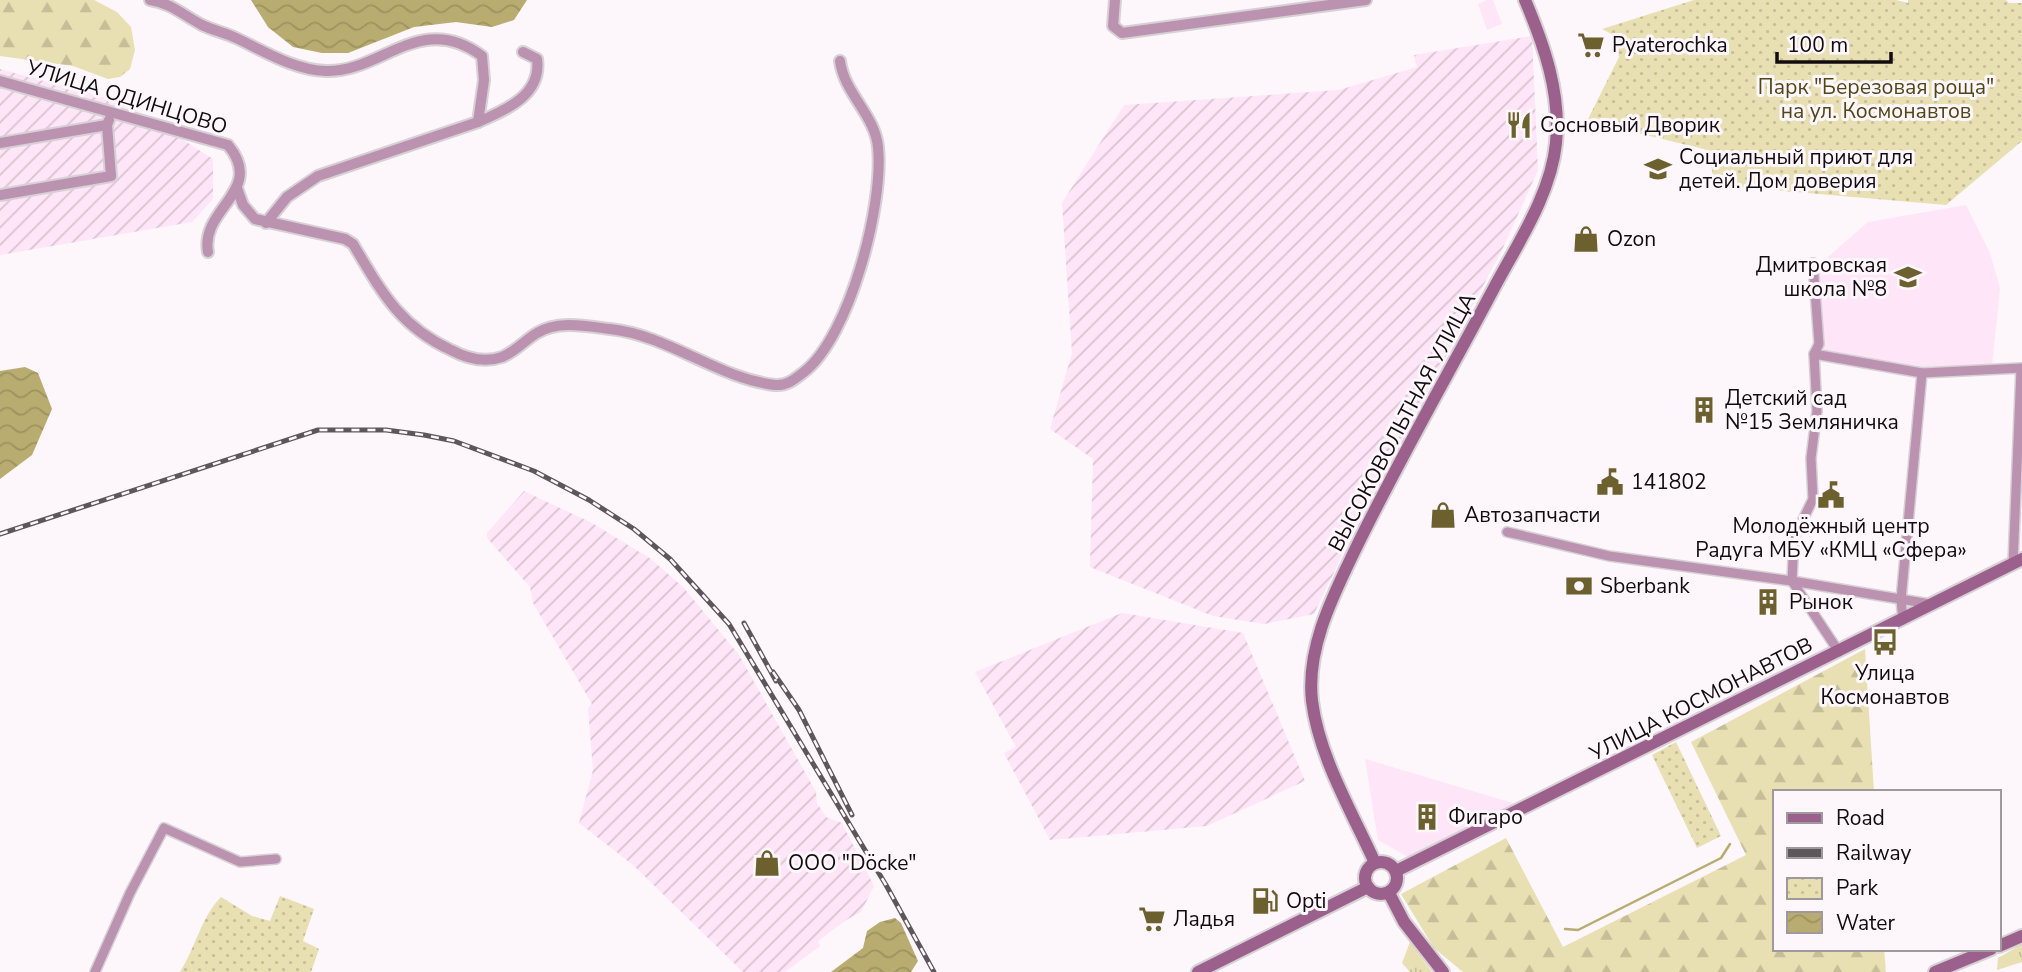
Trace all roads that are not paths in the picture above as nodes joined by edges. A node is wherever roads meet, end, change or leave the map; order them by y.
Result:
1 (150, 0) edge
2 (1115, 0) edge
3 (1366, 0) edge
4 (1525, 0) edge
5 (523, 51) dead end
6 (841, 61) dead end
7 (0, 81) edge
8 (113, 111) junction
9 (478, 122) junction
10 (107, 125) junction
11 (0, 143) edge
12 (237, 188) junction
13 (0, 195) edge
14 (266, 223) junction
15 (208, 252) dead end
16 (1814, 263) dead end
17 (1814, 354) junction
18 (1922, 373) junction
19 (1507, 532) dead end
20 (2017, 561) edge
21 (1792, 581) junction
22 (1900, 600) junction
23 (1932, 604) junction
24 (1903, 620) junction
25 (1839, 652) junction
26 (276, 859) dead end
27 (1375, 863) junction
28 (1396, 871) junction
29 (1368, 887) junction
30 (1389, 893) junction
31 (2022, 936) edge
32 (2001, 945) edge
33 (1986, 951) edge
34 (95, 972) edge
35 (1198, 972) edge
36 (1443, 972) edge
37 (1935, 972) edge

1 - 9 street
2 - 3 street
4 - 27 main road, ВЫСОКОВОЛЬТНАЯ УЛИЦА
5 - 9 street
6 - 14 street
7 - 8 street, УЛИЦА ОДИНЦОВО
8 - 10 street
8 - 12 street, УЛИЦА ОДИНЦОВО
9 - 14 street
10 - 11 street
10 - 13 street
12 - 14 street
12 - 15 street
16 - 17 street
17 - 18 street
17 - 21 street
18 - 20 street
18 - 22 street
19 - 21 street
20 - 23 main road, УЛИЦА КОСМОНАВТОВ
21 - 22 street
21 - 25 street
22 - 23 street
22 - 24 street
23 - 24 main road, УЛИЦА КОСМОНАВТОВ
24 - 25 main road, УЛИЦА КОСМОНАВТОВ
25 - 28 main road, УЛИЦА КОСМОНАВТОВ
26 - 34 street
27 - 28 main road
27 - 29 main road
28 - 30 main road
29 - 30 main road
29 - 35 main road
30 - 36 main road
31 - 32 main road
33 - 37 main road

